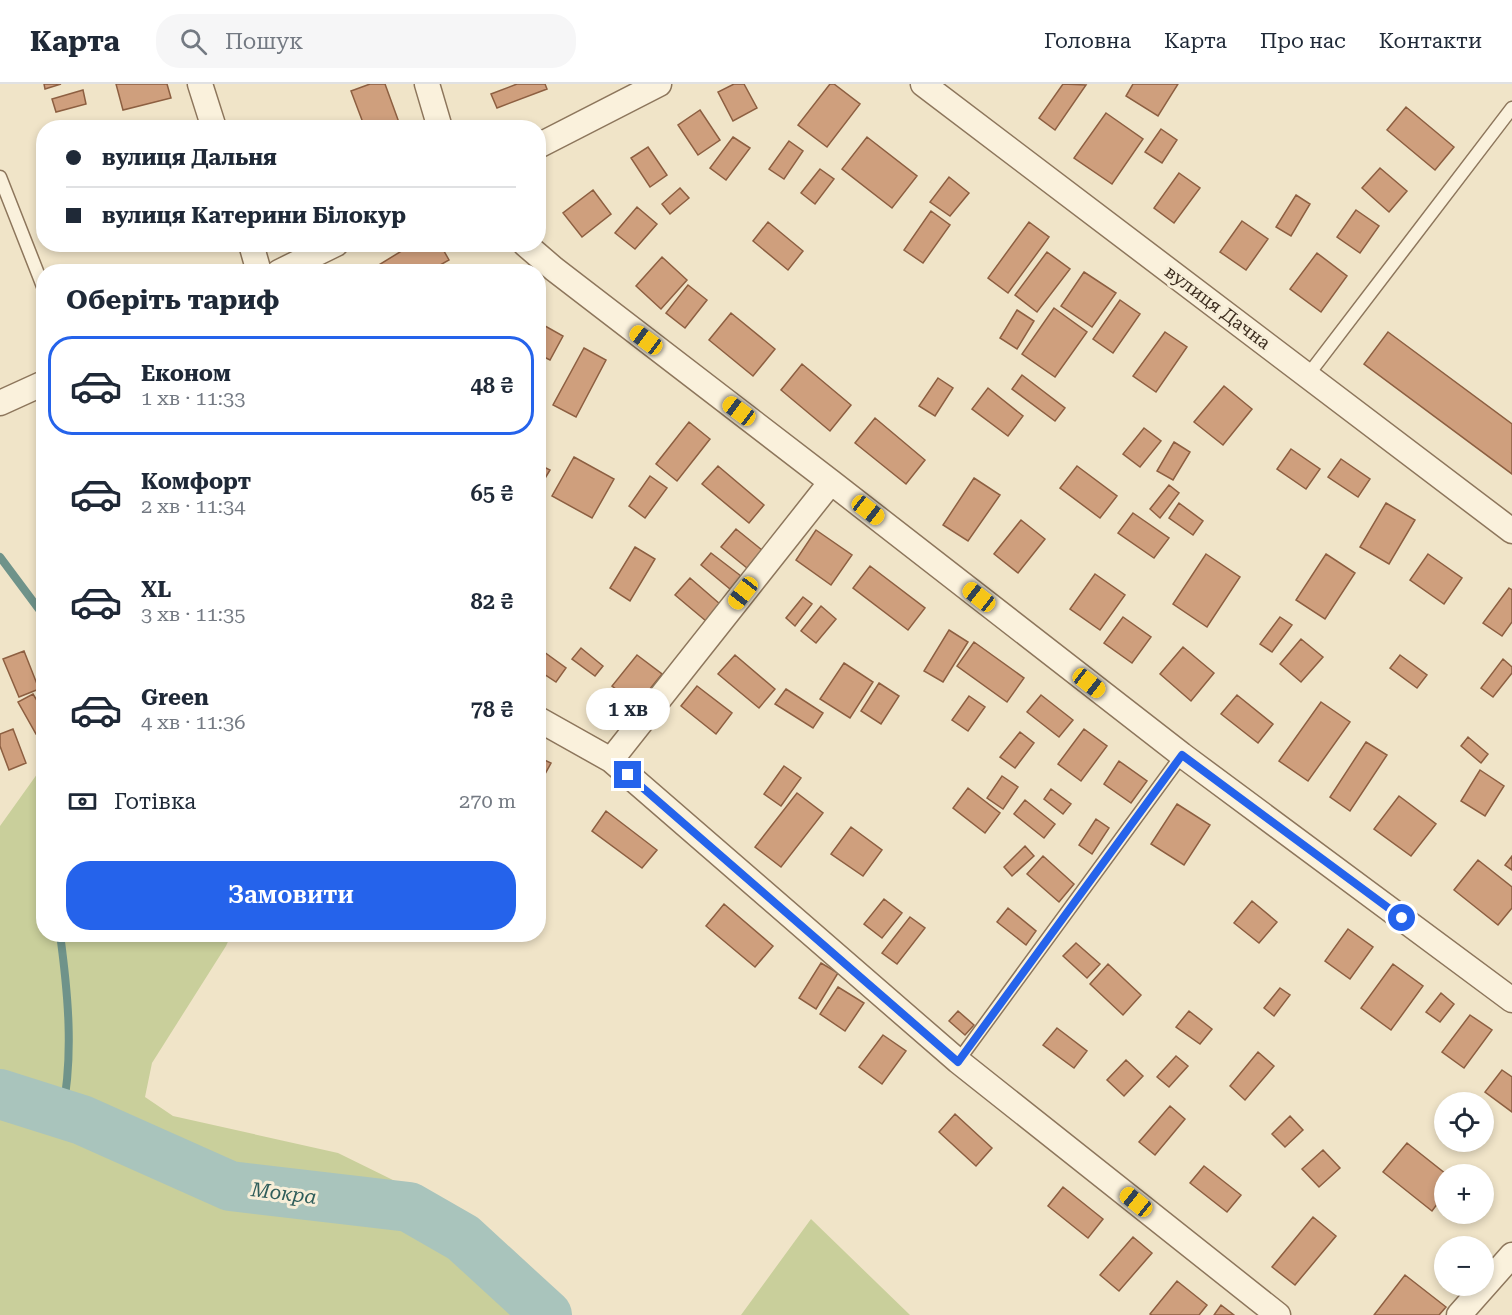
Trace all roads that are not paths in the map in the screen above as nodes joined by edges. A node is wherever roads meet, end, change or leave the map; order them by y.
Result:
1 (200, 84) edge
2 (427, 84) edge
3 (659, 84) edge
4 (924, 84) edge
5 (1512, 108) edge
6 (211, 120) edge
7 (438, 120) edge
8 (546, 142) edge
9 (0, 177) edge
10 (320, 252) edge
11 (534, 252) edge
12 (295, 264) edge
13 (36, 269) edge
14 (1308, 375) junction
15 (36, 387) edge
16 (0, 403) edge
17 (831, 482) junction
18 (1512, 531) edge
19 (546, 724) edge
20 (1182, 755) junction
21 (610, 760) junction
22 (1512, 1000) edge
23 (958, 1062) junction
24 (1512, 1255) edge
25 (1278, 1315) edge
26 (1459, 1315) edge

1 - 6 street
2 - 7 street
3 - 8 street
4 - 14 street, вулиця Дачна
5 - 14 lane
9 - 13 lane
10 - 12 street
11 - 17 street
14 - 18 street, вулиця Дачна
15 - 16 street
17 - 20 street
17 - 21 street
19 - 21 street
20 - 22 street
20 - 23 lane
21 - 23 street
23 - 25 street
24 - 26 street

